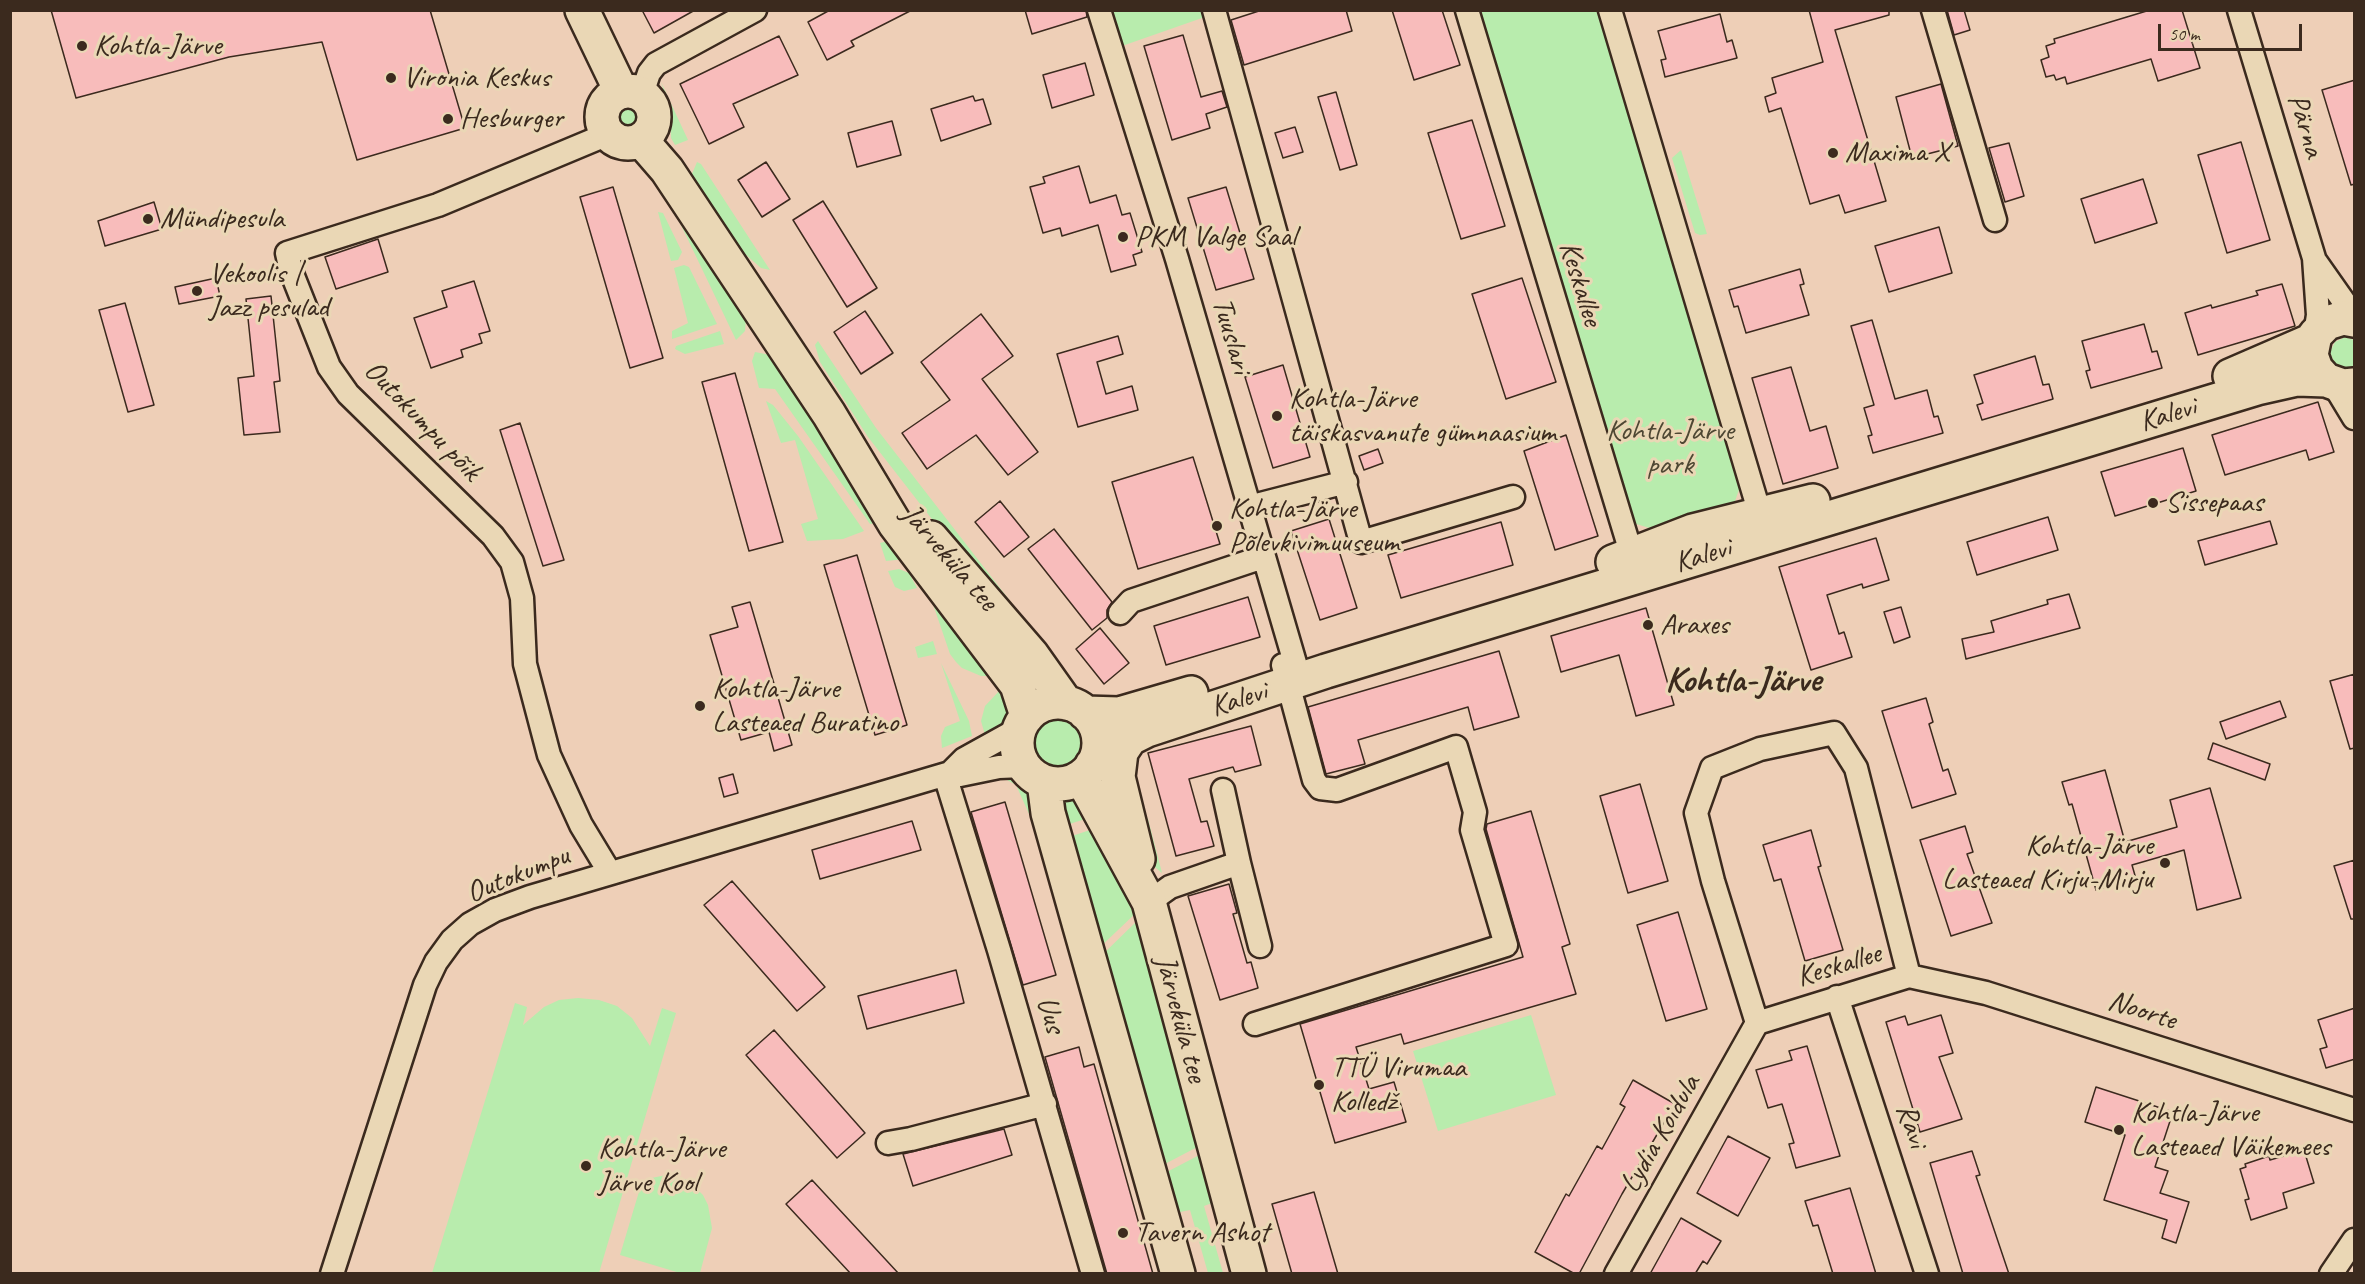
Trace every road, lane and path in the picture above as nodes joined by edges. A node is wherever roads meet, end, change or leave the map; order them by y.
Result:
1 (582, 10) edge
2 (755, 10) edge
3 (1100, 10) edge
4 (1214, 10) edge
5 (1467, 10) edge
6 (1610, 10) edge
7 (1933, 10) edge
8 (2239, 10) edge
9 (632, 93) junction
10 (608, 134) junction
11 (641, 140) junction
12 (1995, 220) dead end
13 (2314, 258) junction
14 (2355, 318) edge
15 (2314, 338) junction
16 (2338, 383) edge
17 (829, 414) junction
18 (2355, 418) edge
19 (1346, 482) junction
20 (1512, 497) dead end
21 (1249, 507) junction
22 (1760, 514) junction
23 (1718, 551) junction
24 (1263, 557) junction
25 (1635, 565) junction
26 (1120, 613) dead end
27 (1291, 673) junction
28 (1076, 708) junction
29 (1023, 722) junction
30 (1131, 737) junction
31 (1086, 771) junction
32 (947, 774) junction
33 (1034, 774) junction
34 (1222, 790) dead end
35 (1239, 863) junction
36 (610, 873) junction
37 (1149, 902) junction
38 (1260, 946) dead end
39 (1909, 976) junction
40 (1837, 996) junction
41 (1757, 1023) junction
42 (1254, 1024) dead end
43 (1044, 1104) junction
44 (2355, 1110) edge
45 (888, 1143) dead end
46 (2355, 1240) edge
47 (332, 1274) edge
48 (1092, 1274) edge
49 (1178, 1274) edge
50 (1249, 1274) edge
51 (1616, 1274) edge
52 (1927, 1274) edge
53 (2331, 1274) edge

1 - 9 main road
2 - 9 street
3 - 21 street, Tuuslari
4 - 19 street
5 - 25 street, Keskallee
6 - 22 street
7 - 12 street
8 - 13 street, Pärna
9 - 10 main road
9 - 11 main road
10 - 11 main road
10 - 36 street, Outokumpu põik
11 - 17 main road, Järveküla tee
13 - 14 street, Pärna
13 - 15 street, Pärna
14 - 15 main road, Kalevi
15 - 16 main road
15 - 22 main road, Kalevi
16 - 18 street
16 - 23 main road, Kalevi
17 - 28 main road, Järveküla tee
17 - 29 main road, Järveküla tee
19 - 20 street
19 - 21 street
21 - 24 street, Tuuslari
22 - 23 street
22 - 25 main road, Kalevi
23 - 25 main road, Kalevi
24 - 26 street
24 - 27 street, Tuuslari
25 - 27 main road, Kalevi
27 - 28 main road, Kalevi
27 - 30 main road, Kalevi
27 - 42 street, Tuuslari
28 - 29 main road
28 - 31 main road
29 - 32 street, Outokumpu
29 - 33 main road
30 - 31 main road, Kalevi
30 - 37 main road
31 - 33 main road
31 - 37 main road, Järveküla tee
32 - 33 street, Outokumpu
32 - 36 street, Outokumpu
32 - 43 street, Uus
33 - 49 main road
34 - 35 street
35 - 37 street
35 - 38 street
36 - 47 street, Outokumpu
37 - 50 main road, Järveküla tee
39 - 40 street, Keskallee
39 - 41 street, Keskallee
39 - 44 street, Noorte
40 - 41 street, Keskallee
40 - 52 street, Ravi
41 - 51 street, Lydia Koidula
43 - 45 street
43 - 48 street, Uus
46 - 53 street

